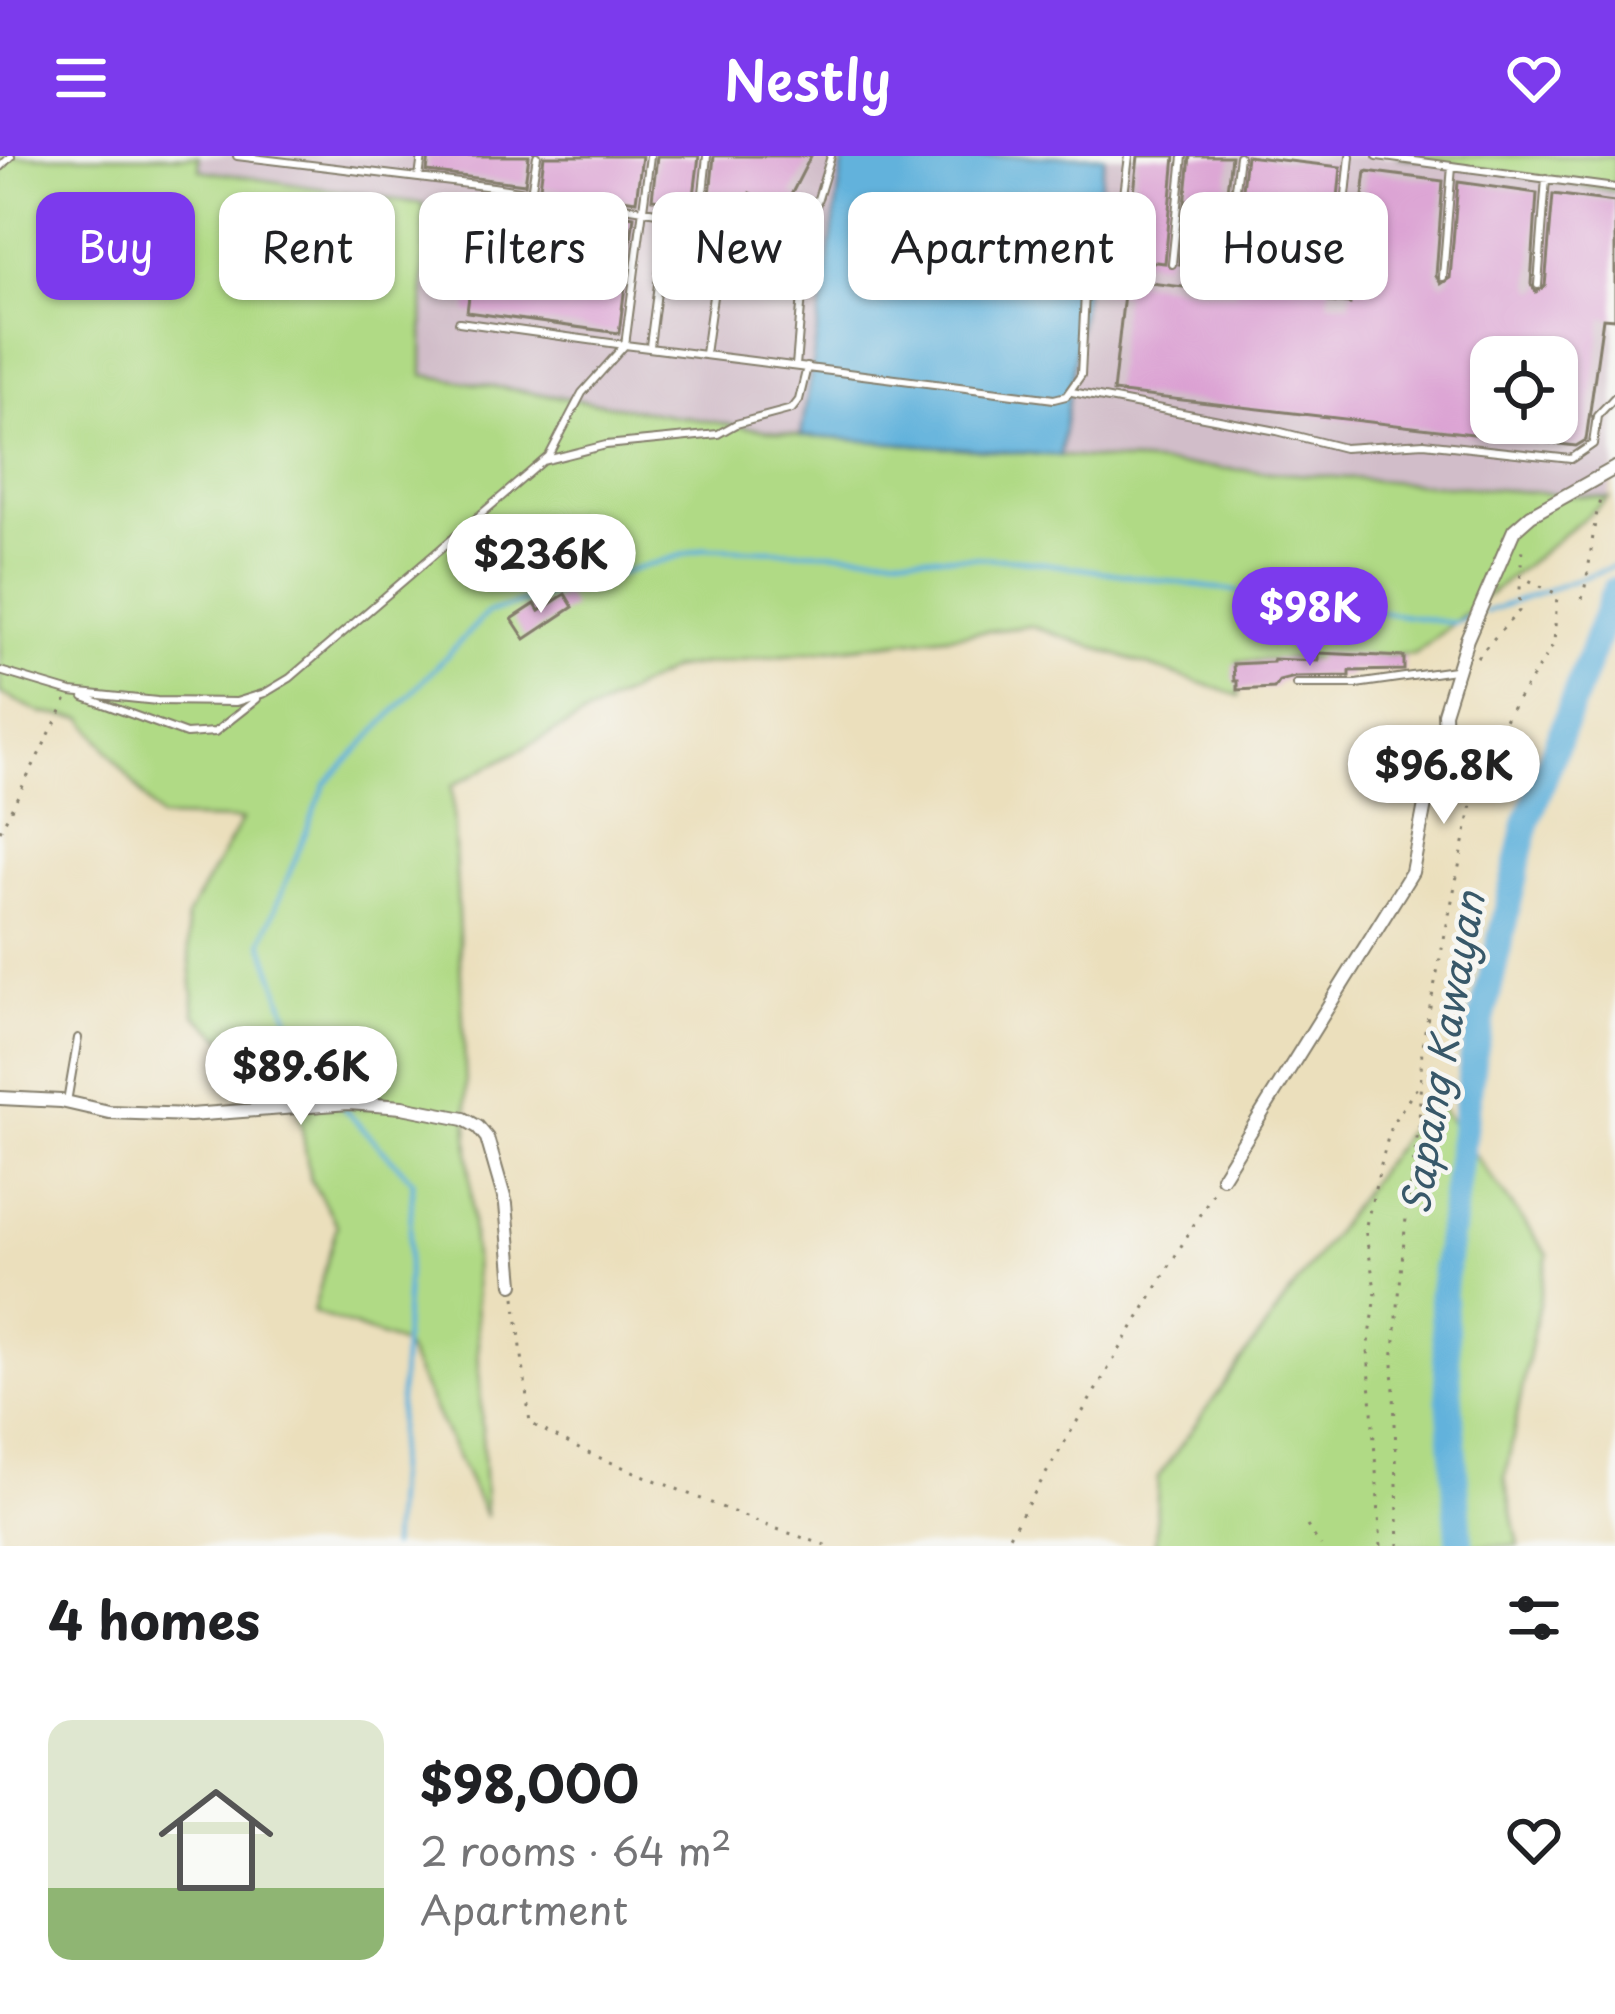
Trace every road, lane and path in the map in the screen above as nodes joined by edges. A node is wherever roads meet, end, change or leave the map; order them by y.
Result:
1 (11, 156) edge
2 (237, 156) edge
3 (422, 156) edge
4 (536, 156) edge
5 (650, 156) edge
6 (707, 156) edge
7 (831, 156) edge
8 (1129, 156) edge
9 (1184, 156) edge
10 (1239, 156) edge
11 (1350, 156) edge
12 (1376, 156) edge
13 (1452, 166) junction
14 (0, 167) edge
15 (419, 178) junction
16 (1546, 178) junction
17 (1615, 188) edge
18 (524, 192) edge
19 (531, 192) edge
20 (703, 192) edge
21 (821, 192) edge
22 (1234, 192) edge
23 (1346, 192) edge
24 (628, 208) edge
25 (643, 210) junction
26 (652, 212) edge
27 (1172, 264) dead end
28 (1443, 277) dead end
29 (1538, 285) dead end
30 (656, 300) edge
31 (712, 300) edge
32 (802, 300) edge
33 (459, 322) dead end
34 (625, 345) junction
35 (650, 346) junction
36 (705, 354) junction
37 (796, 366) junction
38 (807, 367) junction
39 (1072, 392) junction
40 (1615, 397) edge
41 (543, 460) junction
42 (1611, 471) edge
43 (1524, 519) junction
44 (1520, 576) junction
45 (1582, 598) dead end
46 (1457, 670) junction
47 (0, 671) edge
48 (1295, 684) dead end
49 (71, 692) junction
50 (265, 693) junction
51 (0, 832) edge
52 (78, 1038) dead end
53 (1423, 1078) junction
54 (0, 1097) edge
55 (67, 1102) junction
56 (1222, 1177) joint
57 (513, 1284) joint
58 (1307, 1526) dead end
59 (829, 1546) edge
60 (1003, 1546) edge
61 (1321, 1546) edge
62 (1381, 1546) edge
63 (1399, 1546) edge

1 - 14 lane
2 - 15 lane
3 - 15 lane
4 - 19 lane
5 - 25 lane
6 - 20 lane
7 - 21 lane
8 - 39 lane
9 - 27 lane
10 - 22 lane
11 - 23 lane
12 - 13 lane
13 - 16 lane
13 - 28 lane
15 - 18 lane
16 - 17 lane
16 - 29 lane
24 - 25 lane
25 - 26 lane
25 - 34 lane
30 - 35 lane
31 - 36 lane
32 - 37 lane
33 - 34 lane
34 - 35 lane
34 - 41 lane
35 - 36 lane
36 - 37 lane
37 - 38 lane
38 - 39 lane
38 - 41 lane
39 - 40 lane
41 - 50 lane
42 - 43 street
42 - 45 path
43 - 44 path
43 - 46 street
44 - 46 path
44 - 53 path
46 - 48 lane
46 - 56 street
47 - 49 lane
49 - 50 lane
49 - 50 lane
49 - 51 path
52 - 55 lane
53 - 62 path
53 - 63 path
54 - 55 street
55 - 57 street
56 - 60 path
57 - 59 path
58 - 61 path

